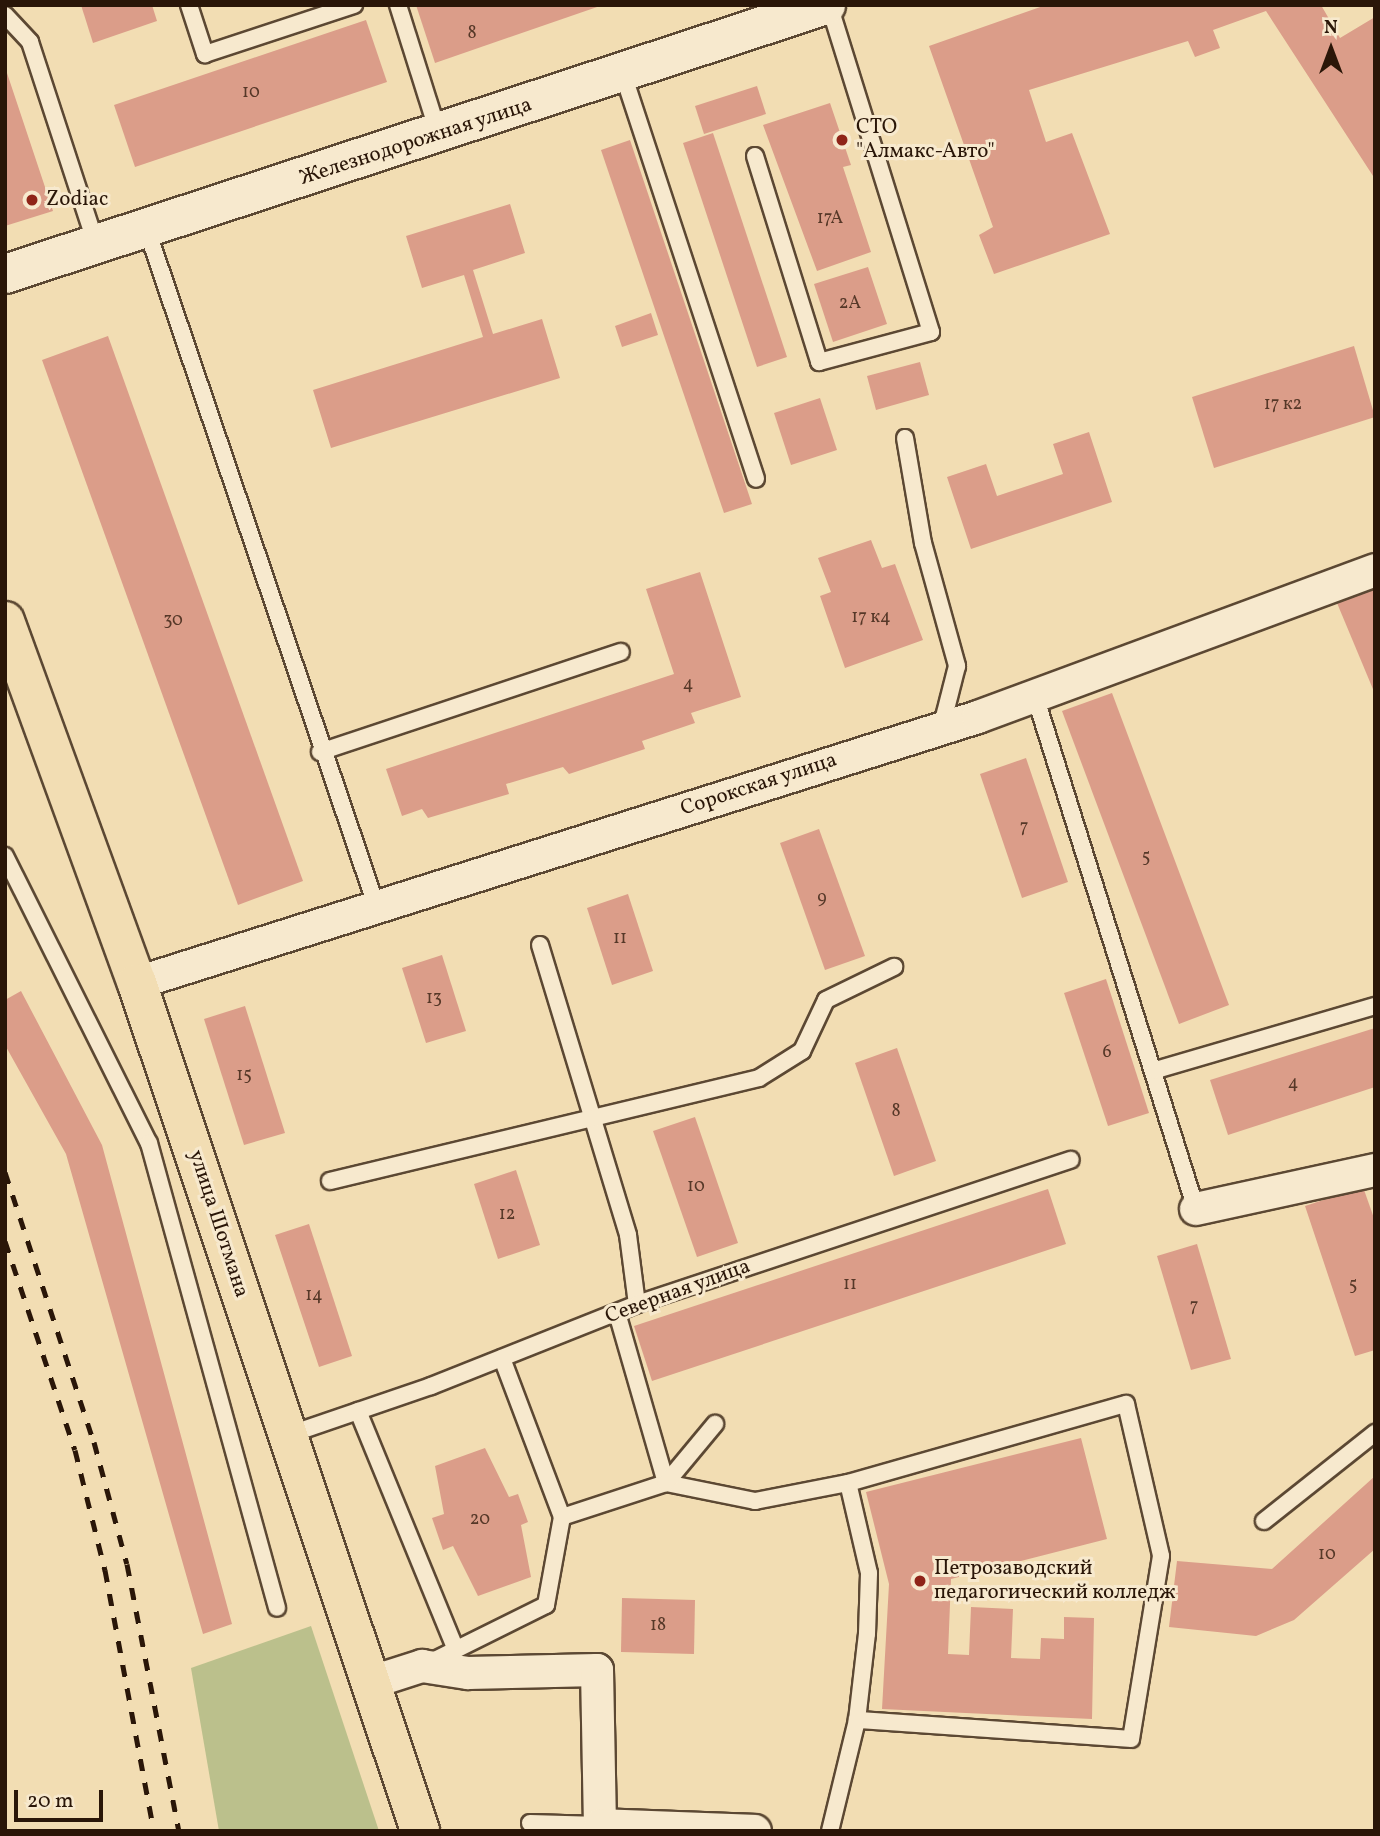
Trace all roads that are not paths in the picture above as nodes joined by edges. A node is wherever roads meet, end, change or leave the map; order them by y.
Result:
1 (189, 5) edge
2 (354, 5) edge
3 (398, 5) edge
4 (828, 5) edge
5 (5, 15) edge
6 (623, 74) junction
7 (438, 134) junction
8 (755, 156) dead end
9 (147, 230) junction
10 (96, 244) junction
11 (5, 274) edge
12 (905, 438) dead end
13 (756, 479) dead end
14 (1375, 570) edge
15 (5, 621) edge
16 (621, 652) dead end
17 (1035, 696) junction
18 (942, 729) junction
19 (320, 752) junction
20 (5, 856) edge
21 (377, 908) junction
22 (540, 945) dead end
23 (894, 967) dead end
24 (137, 983) junction
25 (1375, 1006) edge
26 (1156, 1070) junction
27 (592, 1114) junction
28 (1072, 1160) dead end
29 (1375, 1170) edge
30 (330, 1181) dead end
31 (1196, 1209) joint
32 (637, 1304) junction
33 (617, 1313) junction
34 (502, 1358) junction
35 (358, 1411) junction
36 (715, 1424) dead end
37 (1375, 1433) edge
38 (288, 1435) junction
39 (666, 1483) junction
40 (848, 1483) junction
41 (562, 1517) junction
42 (1264, 1521) dead end
43 (277, 1608) dead end
44 (456, 1650) junction
45 (422, 1667) junction
46 (369, 1684) junction
47 (857, 1720) junction
48 (530, 1823) dead end
49 (600, 1825) junction
50 (420, 1831) edge
51 (755, 1831) edge
52 (830, 1831) edge

1 - 2 lane
3 - 7 lane
4 - 6 street, Железнодорожная улица
4 - 8 lane
5 - 10 lane
6 - 7 street, Железнодорожная улица
6 - 13 lane
7 - 9 street, Железнодорожная улица
9 - 10 street, Железнодорожная улица
9 - 19 lane
10 - 11 street, Железнодорожная улица
12 - 18 lane
14 - 17 street, Сорокская улица
15 - 24 main road, улица Шотмана
16 - 19 lane
17 - 18 street, Сорокская улица
17 - 26 lane
18 - 21 street, Сорокская улица
19 - 21 lane
20 - 43 lane
21 - 24 street, Сорокская улица
22 - 27 lane
23 - 27 lane
24 - 38 main road, улица Шотмана
25 - 26 lane
26 - 31 lane
27 - 30 lane
27 - 32 lane
28 - 32 lane, Северная улица
29 - 31 street
32 - 33 lane, Северная улица
33 - 34 lane, Северная улица
33 - 39 lane
34 - 35 lane, Северная улица
34 - 41 lane
35 - 38 lane, Северная улица
35 - 44 lane
36 - 39 lane
37 - 42 lane
38 - 46 main road, улица Шотмана
39 - 40 lane
39 - 41 lane
40 - 47 lane
40 - 47 lane
41 - 44 lane
44 - 45 lane
45 - 46 street
45 - 49 street
46 - 50 main road, улица Шотмана
47 - 52 lane
48 - 49 lane
49 - 51 street

